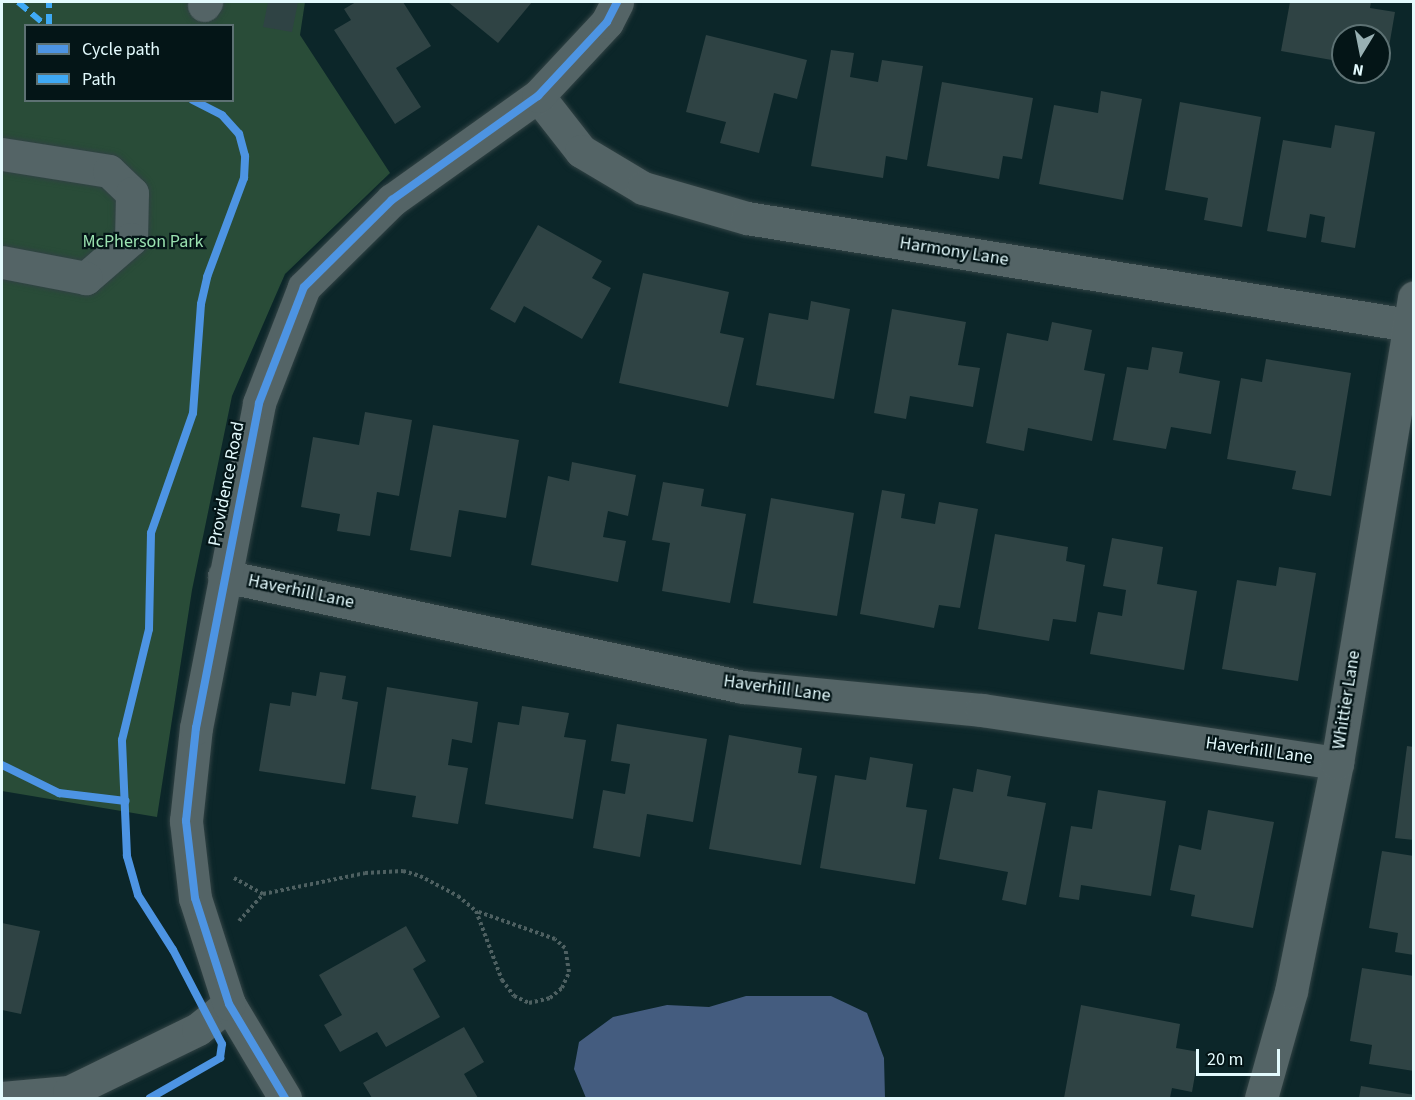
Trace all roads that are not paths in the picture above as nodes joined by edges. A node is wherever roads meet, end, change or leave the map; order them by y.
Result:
1 (617, 2) edge
2 (538, 96) junction
3 (2, 154) edge
4 (2, 262) edge
5 (1411, 311) edge
6 (224, 576) junction
7 (1337, 763) junction
8 (229, 1004) junction
9 (2, 1098) edge
10 (285, 1098) edge
11 (1261, 1098) edge

1 - 2 street, Providence Road
2 - 5 street, Harmony Lane
2 - 6 street, Providence Road
3 - 4 street
5 - 7 street, Whittier Lane
6 - 7 street, Haverhill Lane
6 - 8 street, Providence Road
7 - 11 street, Whittier Lane
8 - 9 street
8 - 10 street, Providence Road

